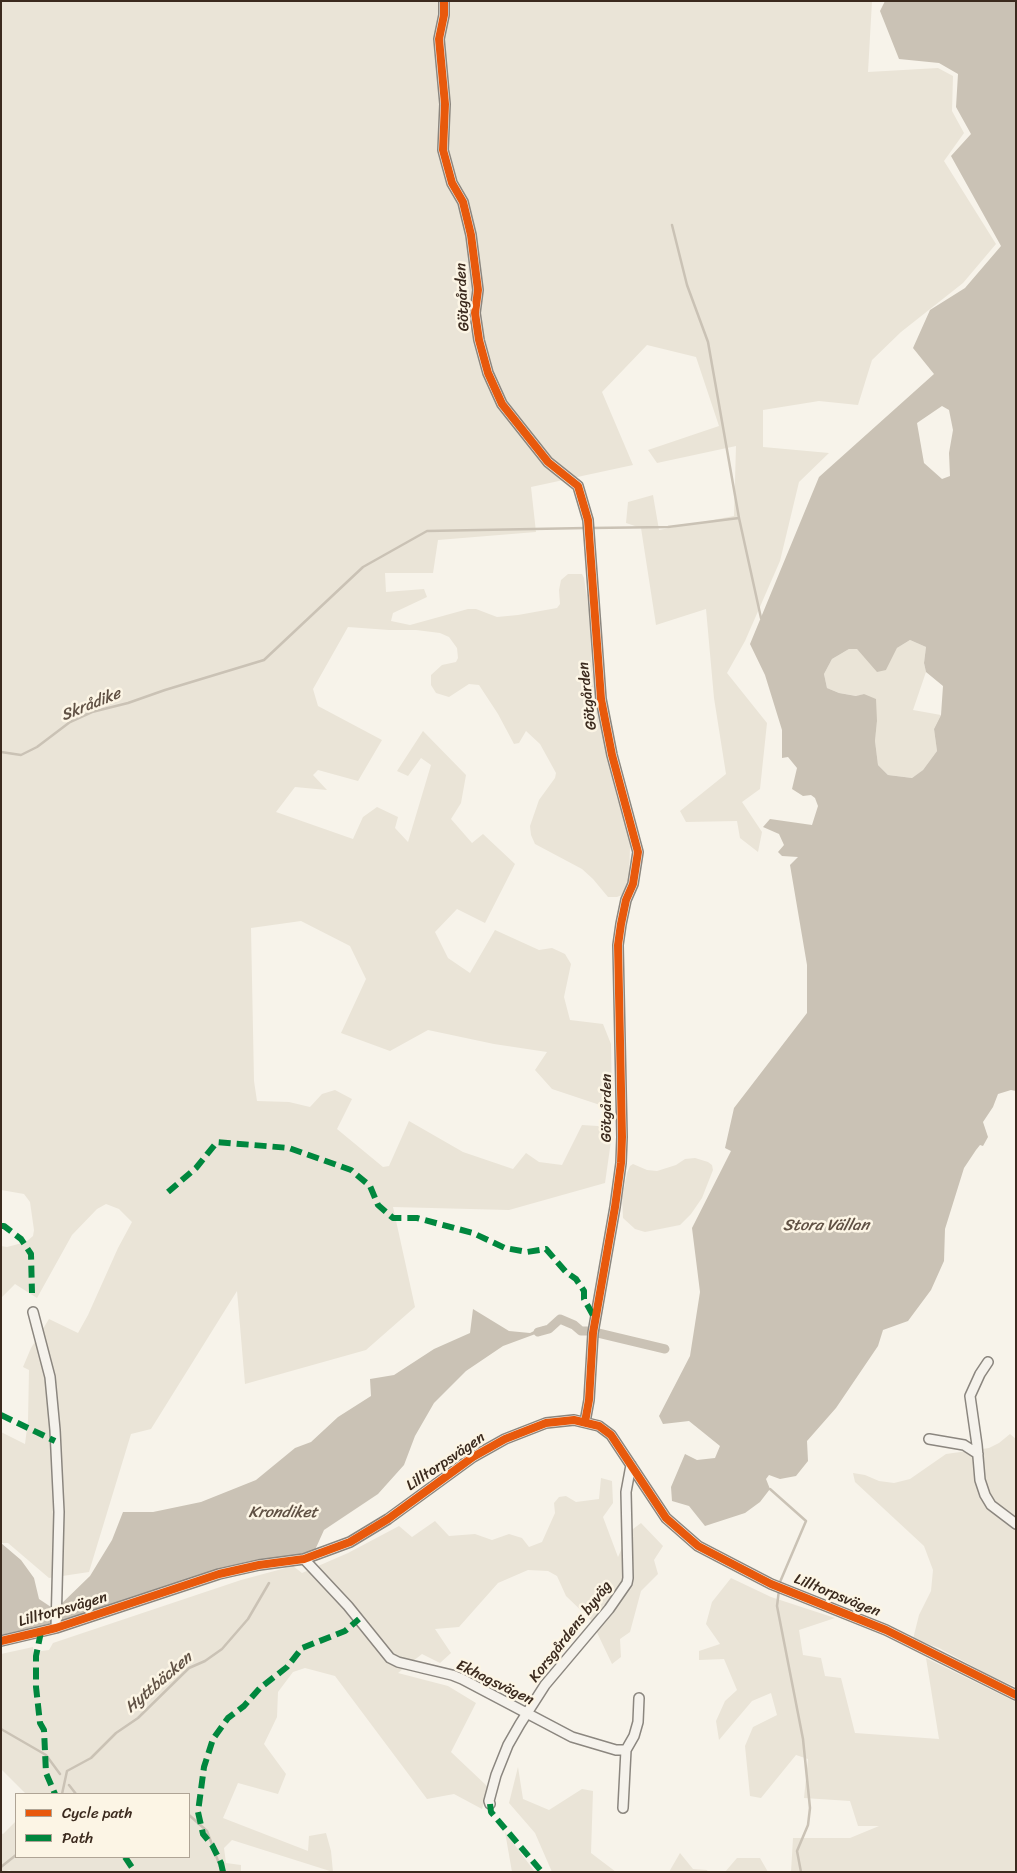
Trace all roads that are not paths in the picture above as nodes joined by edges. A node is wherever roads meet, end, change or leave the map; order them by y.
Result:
1 (444, 1) edge
2 (33, 1312) dead end
3 (988, 1362) dead end
4 (585, 1422) junction
5 (929, 1439) dead end
6 (978, 1454) junction
7 (631, 1465) junction
8 (1016, 1524) edge
9 (304, 1559) junction
10 (56, 1628) junction
11 (1, 1641) edge
12 (1016, 1695) edge
13 (639, 1698) dead end
14 (528, 1713) junction
15 (626, 1750) junction
16 (490, 1804) dead end
17 (623, 1808) dead end

1 - 4 street, Götgården
2 - 10 street
3 - 6 street
4 - 7 street, Lilltorpsvägen
4 - 9 street, Lilltorpsvägen
5 - 6 street
6 - 8 street
7 - 12 street, Lilltorpsvägen
7 - 14 street, Korsgårdens byväg
9 - 10 street, Lilltorpsvägen
9 - 14 street, Ekhagsvägen
10 - 11 street, Lilltorpsvägen
13 - 15 street
14 - 15 street, Ekhagsvägen
14 - 16 street, Korsgårdens byväg
15 - 17 street

